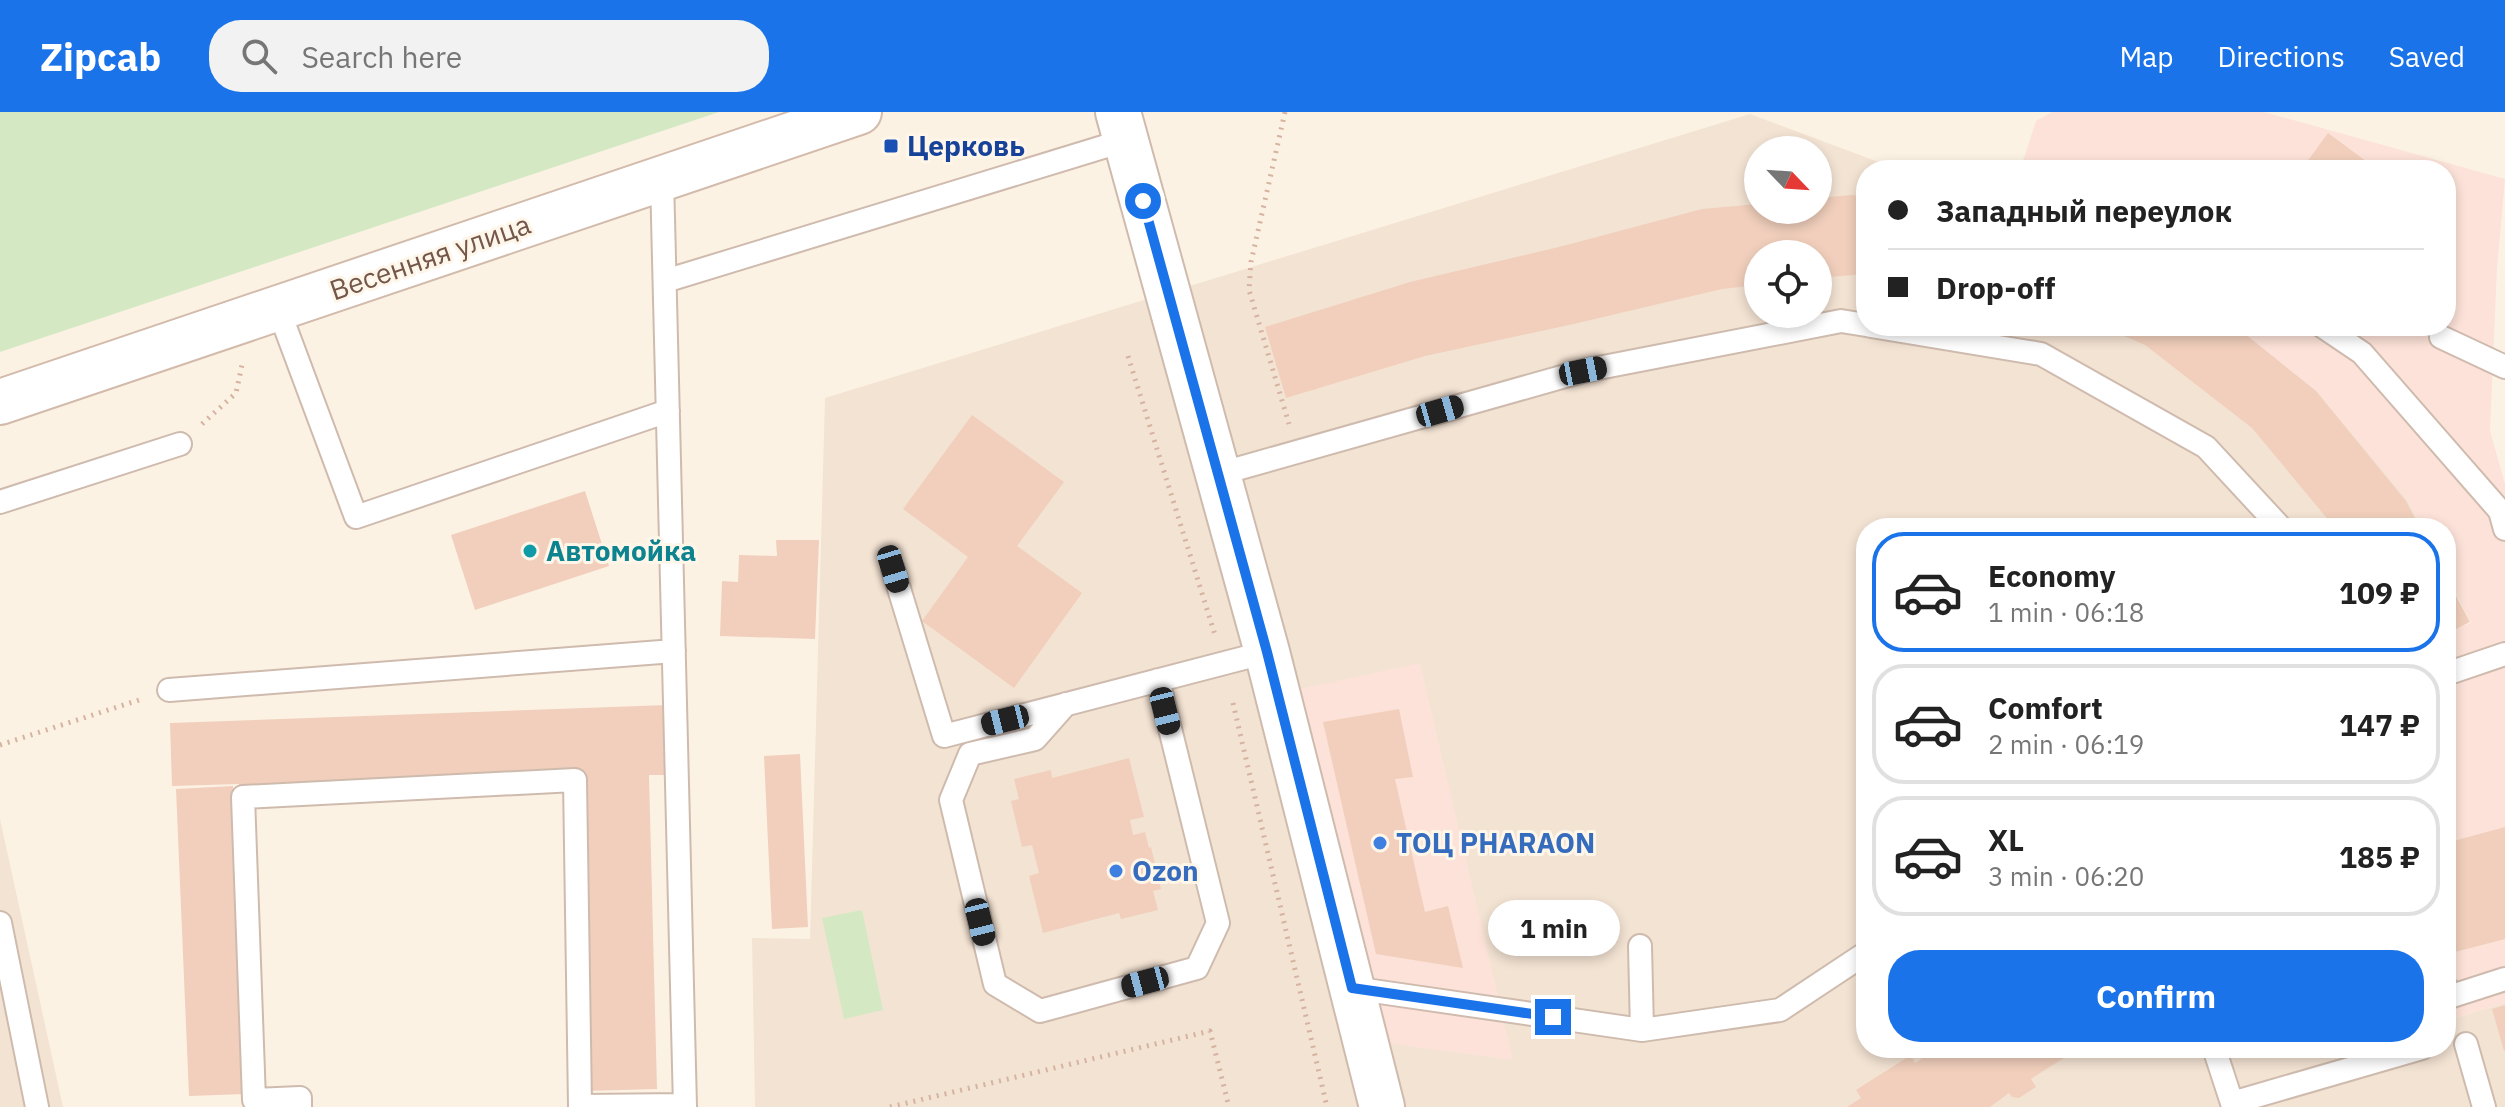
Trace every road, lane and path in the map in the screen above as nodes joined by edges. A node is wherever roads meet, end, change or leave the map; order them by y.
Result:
1 (859, 112) edge
2 (1285, 112) edge
3 (1122, 126) edge
4 (662, 178) junction
5 (665, 281) junction
6 (265, 312) junction
7 (1856, 324) edge
8 (1930, 336) edge
9 (2337, 336) edge
10 (2441, 337) dead end
11 (1128, 356) dead end
12 (2505, 367) edge
13 (0, 402) edge
14 (668, 411) junction
15 (180, 444) joint
16 (1297, 452) junction
17 (1219, 474) junction
18 (0, 502) edge
19 (2272, 518) edge
20 (2505, 529) edge
21 (893, 569) dead end
22 (674, 651) junction
23 (1267, 652) junction
24 (2505, 654) edge
25 (1224, 663) junction
26 (2456, 671) edge
27 (1158, 680) junction
28 (169, 690) joint
29 (1066, 704) junction
30 (0, 745) edge
31 (1, 930) edge
32 (1640, 946) dead end
33 (1856, 960) edge
34 (2505, 979) edge
35 (1352, 988) junction
36 (2456, 993) edge
37 (1642, 1030) junction
38 (2466, 1044) dead end
39 (2217, 1058) edge
40 (2387, 1058) edge
41 (685, 1106) edge
42 (37, 1107) edge
43 (300, 1107) edge
44 (890, 1107) edge
45 (1229, 1107) edge
46 (1327, 1107) edge
47 (1382, 1107) edge
48 (2484, 1107) edge

1 - 4 street, Весенняя улица
2 - 16 path
3 - 5 lane
3 - 17 street
4 - 5 lane
4 - 6 street, Весенняя улица
5 - 14 lane
6 - 13 street, Весенняя улица
6 - 14 lane
6 - 15 path
7 - 16 lane
8 - 19 lane
9 - 20 lane
10 - 12 lane
11 - 25 path
14 - 22 lane
15 - 18 lane
16 - 17 lane
17 - 23 street
21 - 29 lane
22 - 28 lane
22 - 41 lane
23 - 25 lane
23 - 35 street
24 - 26 lane
25 - 27 lane
25 - 46 path
27 - 29 lane
27 - 29 lane
28 - 30 path
31 - 42 lane
32 - 37 lane
33 - 37 lane
34 - 36 lane
35 - 37 lane
35 - 47 street
38 - 48 lane
39 - 40 lane
41 - 43 lane
44 - 45 path

